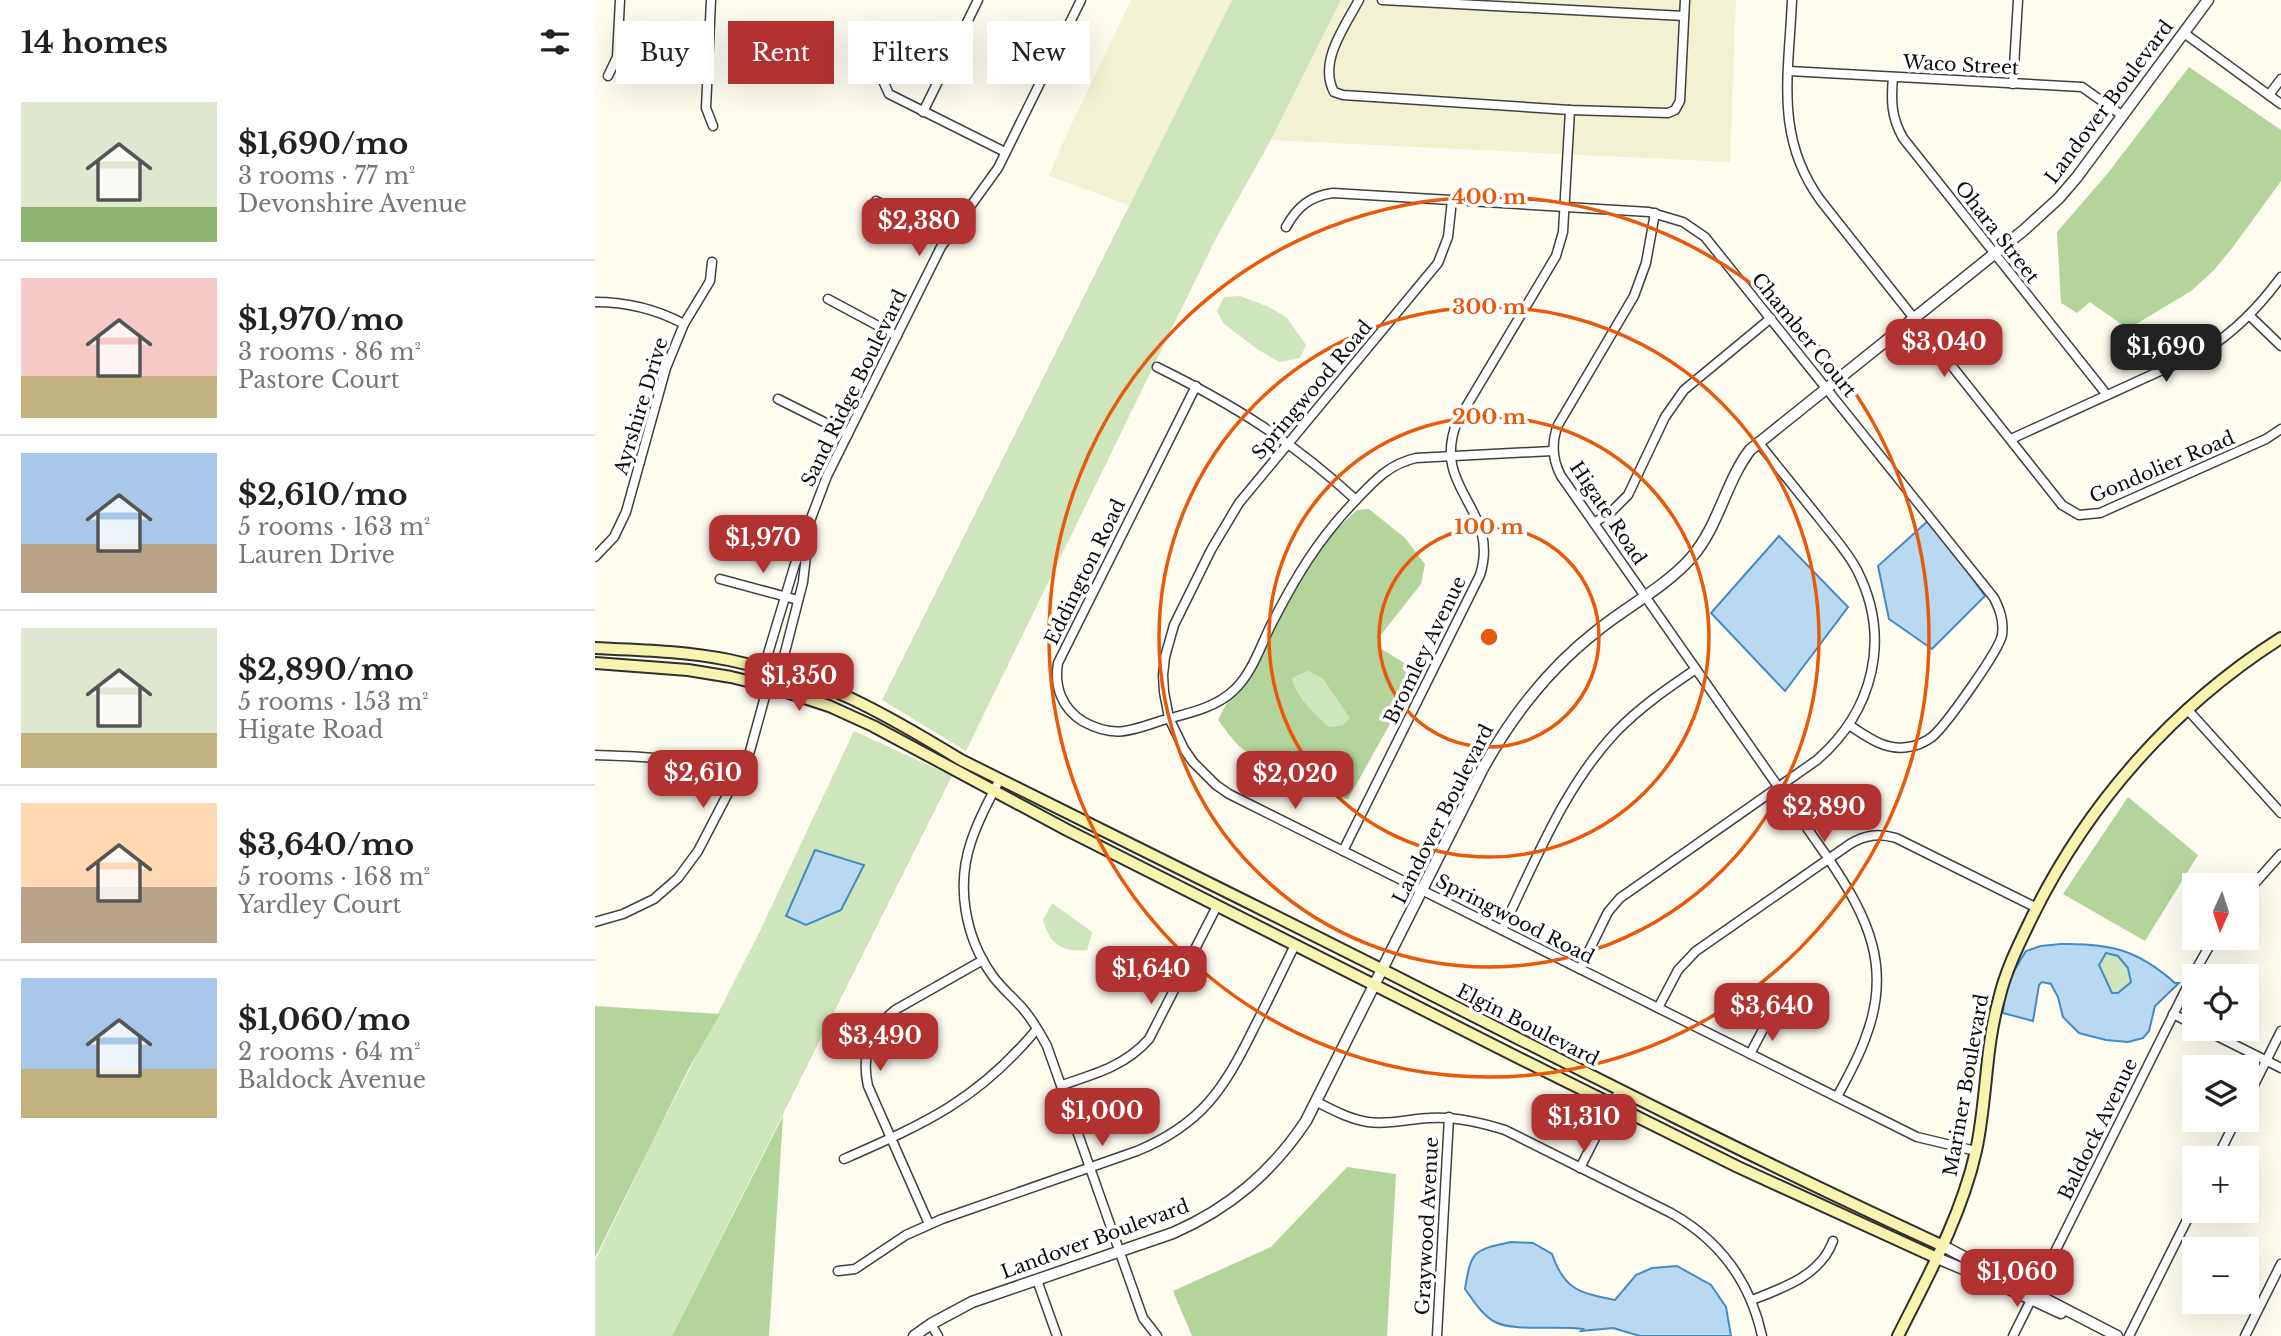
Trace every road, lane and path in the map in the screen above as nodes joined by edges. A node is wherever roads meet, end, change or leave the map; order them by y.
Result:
1 (620, 0) edge
2 (711, 0) edge
3 (978, 0) edge
4 (1081, 0) edge
5 (1359, 0) edge
6 (1382, 0) edge
7 (1685, 0) edge
8 (1792, 0) edge
9 (2018, 0) edge
10 (2208, 0) edge
11 (1684, 16) junction
12 (2184, 33) junction
13 (1789, 71) junction
14 (608, 76) dead end
15 (1893, 77) junction
16 (2281, 79) edge
17 (2013, 83) junction
18 (884, 84) edge
19 (2269, 95) junction
20 (2281, 104) edge
21 (1570, 110) junction
22 (923, 112) junction
23 (2123, 116) junction
24 (713, 126) dead end
25 (1006, 152) junction
26 (1452, 200) junction
27 (876, 201) dead end
28 (1564, 206) junction
29 (1655, 212) junction
30 (1286, 227) dead end
31 (948, 236) junction
32 (1994, 254) junction
33 (712, 262) dead end
34 (2281, 277) edge
35 (828, 299) dead end
36 (595, 302) edge
37 (2250, 316) junction
38 (1771, 318) junction
39 (1914, 318) junction
40 (684, 324) junction
41 (897, 335) junction
42 (2281, 346) edge
43 (1157, 366) dead end
44 (1196, 386) junction
45 (1826, 388) junction
46 (2107, 396) junction
47 (778, 398) dead end
48 (2281, 429) edge
49 (848, 434) junction
50 (2011, 439) junction
51 (1288, 442) junction
52 (1758, 442) junction
53 (1552, 450) junction
54 (1450, 456) junction
55 (1356, 500) junction
56 (1594, 523) junction
57 (807, 537) junction
58 (595, 557) edge
59 (720, 579) dead end
60 (785, 596) junction
61 (1645, 596) junction
62 (798, 600) junction
63 (2281, 638) edge
64 (600, 648) edge
65 (599, 663) edge
66 (1696, 669) junction
67 (772, 671) junction
68 (768, 686) junction
69 (2187, 709) junction
70 (1169, 718) junction
71 (1849, 725) junction
72 (595, 755) edge
73 (1000, 779) junction
74 (734, 780) junction
75 (1778, 787) junction
76 (994, 791) junction
77 (2281, 813) edge
78 (1343, 850) junction
79 (2281, 854) edge
80 (1828, 858) junction
81 (2259, 879) edge
82 (1422, 890) junction
83 (1217, 906) junction
84 (2037, 908) junction
85 (595, 922) edge
86 (1501, 930) junction
87 (1295, 945) junction
88 (2208, 950) edge
89 (983, 960) junction
90 (1580, 969) junction
91 (1382, 970) junction
92 (1375, 985) junction
93 (1658, 1008) junction
94 (2173, 1014) junction
95 (2182, 1018) edge
96 (1768, 1020) dead end
97 (1037, 1029) junction
98 (2281, 1031) edge
99 (2227, 1041) edge
100 (1750, 1054) junction
101 (2266, 1060) junction
102 (2281, 1068) edge
103 (2259, 1074) edge
104 (1062, 1085) junction
105 (1619, 1091) junction
106 (1837, 1097) junction
107 (1317, 1102) junction
108 (1612, 1105) junction
109 (1449, 1117) junction
110 (891, 1138) junction
111 (1976, 1151) junction
112 (844, 1159) dead end
113 (1091, 1167) junction
114 (1580, 1168) junction
115 (2186, 1223) edge
116 (929, 1224) junction
117 (1833, 1241) dead end
118 (1943, 1246) junction
119 (1120, 1251) junction
120 (1937, 1258) junction
121 (2281, 1264) edge
122 (838, 1271) dead end
123 (1037, 1280) junction
124 (2034, 1296) junction
125 (1752, 1300) junction
126 (931, 1324) junction
127 (915, 1336) edge
128 (938, 1336) edge
129 (1057, 1336) edge
130 (1157, 1336) edge
131 (1437, 1336) edge
132 (1762, 1336) edge
133 (1898, 1336) edge
134 (2014, 1336) edge
135 (2109, 1336) edge
136 (2117, 1336) edge
137 (2129, 1336) edge
138 (2245, 1336) edge

1 - 14 street
2 - 24 street
3 - 22 street
4 - 25 street, Sand Ridge Boulevard
5 - 21 street
6 - 11 street
7 - 11 street
8 - 13 street, Gondolier Road
9 - 17 street
10 - 12 street, Landover Boulevard
11 - 21 street
12 - 19 street
12 - 23 street, Landover Boulevard
13 - 15 street, Waco Street
13 - 39 street, Gondolier Road
15 - 17 street, Waco Street
15 - 32 street, Ohara Street
16 - 19 street
17 - 23 street, Waco Street
18 - 22 street
19 - 20 street
21 - 28 street
22 - 25 street
23 - 32 street, Landover Boulevard
25 - 31 street, Sand Ridge Boulevard
26 - 28 street, Chamber Court
26 - 30 street, Chamber Court
26 - 51 street, Springwood Road
27 - 31 street
28 - 29 street, Chamber Court
28 - 54 street
29 - 38 street, Chamber Court
29 - 53 street, Higate Road
31 - 41 street, Sand Ridge Boulevard
32 - 39 street, Landover Boulevard
32 - 46 street, Ohara Street
33 - 40 street, Ayrshire Drive
34 - 37 street
35 - 41 street
36 - 40 street
37 - 42 street
37 - 46 street
38 - 45 street, Chamber Court
38 - 56 street
39 - 45 street, Landover Boulevard
39 - 50 street, Gondolier Road
40 - 58 street, Ayrshire Drive
41 - 49 street, Sand Ridge Boulevard
43 - 44 street
44 - 51 street
44 - 70 street, Eddington Road
45 - 52 street, Landover Boulevard
45 - 71 street, Chamber Court
46 - 50 street
47 - 49 street
48 - 50 street, Gondolier Road
49 - 57 street, Sand Ridge Boulevard
51 - 55 street
51 - 70 street, Springwood Road
52 - 61 street, Landover Boulevard
52 - 71 street
53 - 54 street, Eddington Road
53 - 56 street, Higate Road
54 - 55 street, Eddington Road
54 - 78 street, Bromley Avenue
55 - 70 street, Eddington Road
56 - 61 street, Higate Road
57 - 60 street, Sand Ridge Boulevard
57 - 62 street, Sand Ridge Boulevard
59 - 60 street
60 - 62 street
60 - 67 street, Sand Ridge Boulevard
61 - 66 street, Higate Road
61 - 82 street, Landover Boulevard
62 - 67 street, Sand Ridge Boulevard
63 - 69 main road, Mariner Boulevard
64 - 65 street
64 - 67 main road, Elgin Boulevard
65 - 68 main road, Elgin Boulevard
66 - 75 street, Higate Road
66 - 86 street
67 - 68 street
67 - 73 main road, Elgin Boulevard
68 - 74 street
68 - 76 main road, Elgin Boulevard
69 - 77 street
69 - 84 main road, Mariner Boulevard
70 - 78 street, Springwood Road
71 - 75 street
72 - 74 street
73 - 76 street
73 - 91 main road, Elgin Boulevard
74 - 85 street
75 - 80 street
75 - 90 street
76 - 83 main road, Elgin Boulevard
76 - 89 street
78 - 82 street, Springwood Road
79 - 81 street
80 - 84 street
80 - 93 street
80 - 106 street
82 - 86 street, Springwood Road
82 - 91 street, Landover Boulevard
83 - 87 main road, Elgin Boulevard
83 - 104 street
84 - 111 main road, Mariner Boulevard
86 - 90 street, Springwood Road
87 - 92 main road, Elgin Boulevard
87 - 113 street
88 - 94 street, Baldock Avenue
89 - 97 street
89 - 110 street
90 - 93 street, Springwood Road
91 - 92 street, Landover Boulevard
91 - 105 main road, Elgin Boulevard
92 - 107 street, Landover Boulevard
92 - 108 main road, Elgin Boulevard
93 - 100 street, Springwood Road
94 - 95 street
94 - 124 street, Baldock Avenue
96 - 100 street
97 - 104 street
97 - 110 street
98 - 101 street
99 - 101 street
100 - 106 street, Springwood Road
101 - 102 street
101 - 103 street
104 - 113 street
105 - 108 street
105 - 118 main road, Elgin Boulevard
106 - 111 street, Springwood Road
107 - 109 street
107 - 119 street, Landover Boulevard
108 - 114 street
108 - 120 main road, Elgin Boulevard
109 - 114 street
109 - 131 street, Graywood Avenue
110 - 112 street
110 - 116 street
111 - 118 main road, Mariner Boulevard
113 - 116 street
113 - 119 street
114 - 125 street
115 - 137 street
116 - 122 street
117 - 125 street
118 - 120 main road, Mariner Boulevard
118 - 124 street, Elgin Boulevard
119 - 123 street, Landover Boulevard
119 - 130 street
120 - 124 street, Elgin Boulevard
120 - 133 main road, Mariner Boulevard
121 - 138 street
123 - 126 street, Landover Boulevard
123 - 129 street
124 - 134 street, Baldock Avenue
124 - 135 street, Elgin Boulevard
124 - 136 street, Elgin Boulevard
125 - 132 street
126 - 127 street, Landover Boulevard
126 - 128 street

